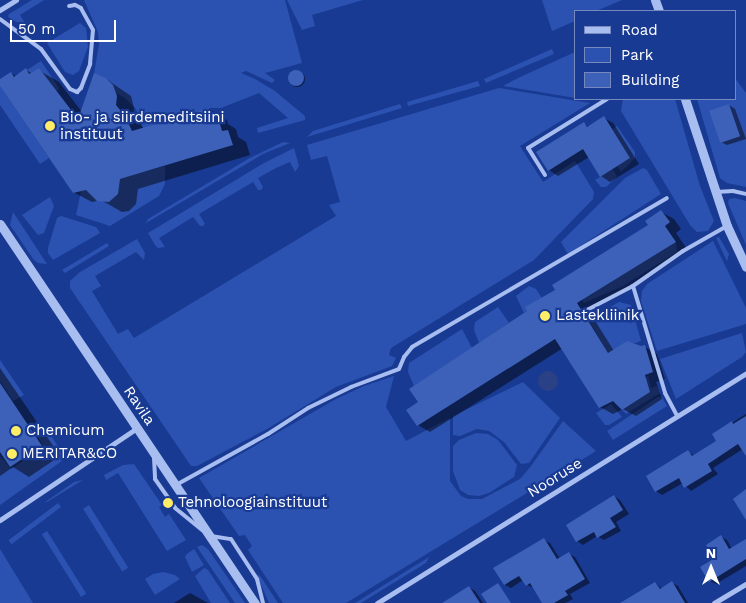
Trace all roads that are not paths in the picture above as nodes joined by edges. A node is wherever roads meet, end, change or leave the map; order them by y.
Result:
1 (16, 0) edge
2 (69, 6) dead end
3 (0, 10) edge
4 (0, 19) edge
5 (605, 100) edge
6 (685, 100) edge
7 (545, 174) dead end
8 (715, 192) junction
9 (746, 194) edge
10 (667, 198) dead end
11 (0, 224) edge
12 (727, 226) junction
13 (746, 267) edge
14 (633, 286) junction
15 (585, 311) dead end
16 (746, 373) edge
17 (677, 416) junction
18 (137, 428) junction
19 (154, 453) junction
20 (176, 485) junction
21 (0, 520) edge
22 (210, 536) junction
23 (746, 584) edge
24 (255, 603) edge
25 (263, 603) edge
26 (377, 603) edge
27 (714, 603) edge

1 - 3 street
2 - 4 lane
5 - 7 lane
6 - 8 street
8 - 9 lane
8 - 12 street
10 - 20 lane
11 - 18 street, Ravila
12 - 13 street
12 - 14 lane
14 - 15 lane
14 - 17 lane
16 - 17 street, Nooruse
17 - 26 street, Nooruse
18 - 19 street, Ravila
18 - 21 street
19 - 20 street, Ravila
19 - 22 lane
20 - 22 street, Ravila
22 - 24 street, Ravila
22 - 25 lane
23 - 27 street

